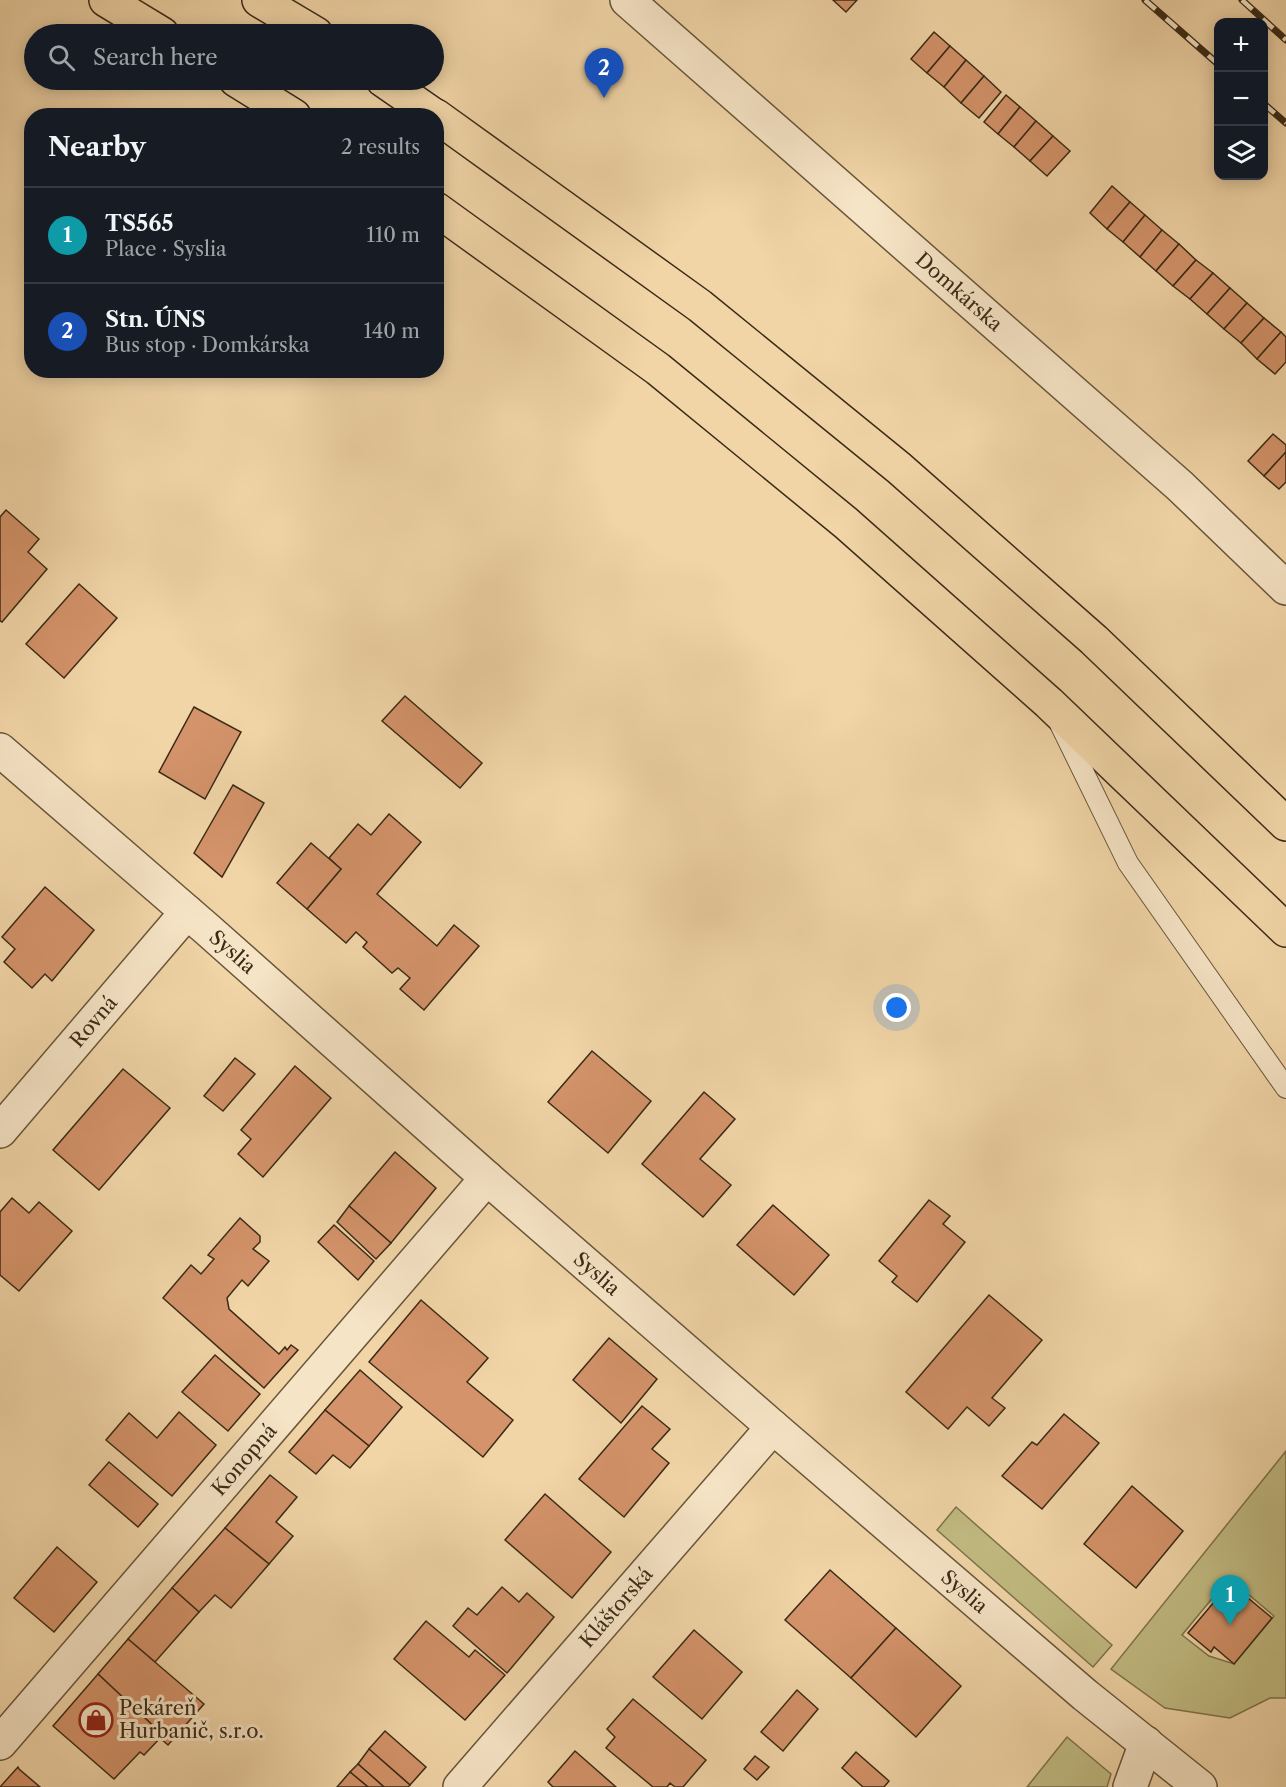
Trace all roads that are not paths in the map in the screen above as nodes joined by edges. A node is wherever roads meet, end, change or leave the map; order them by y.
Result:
1 (106, 0) edge
2 (259, 0) edge
3 (627, 0) edge
4 (146, 24) edge
5 (299, 24) edge
6 (252, 90) edge
7 (398, 90) edge
8 (281, 108) edge
9 (424, 108) edge
10 (444, 122) edge
11 (444, 215) edge
12 (1286, 588) edge
13 (1049, 703) junction
14 (0, 750) edge
15 (1286, 824) edge
16 (187, 912) junction
17 (1286, 930) edge
18 (1286, 1088) edge
19 (0, 1131) edge
20 (487, 1178) junction
21 (773, 1427) junction
22 (0, 1743) edge
23 (1146, 1743) junction
24 (460, 1787) edge
25 (1130, 1787) edge
26 (1200, 1787) edge

1 - 4 highway
2 - 5 highway
3 - 12 street, Domkárska
6 - 8 highway
7 - 9 highway
10 - 15 highway
11 - 13 highway
13 - 17 highway
13 - 18 lane
14 - 16 street, Syslia
16 - 19 street, Rovná
16 - 20 street, Syslia
20 - 21 street, Syslia
20 - 22 street, Konopná
21 - 23 street, Syslia
21 - 24 street, Kláštorská
23 - 25 street
23 - 26 street, Syslia

